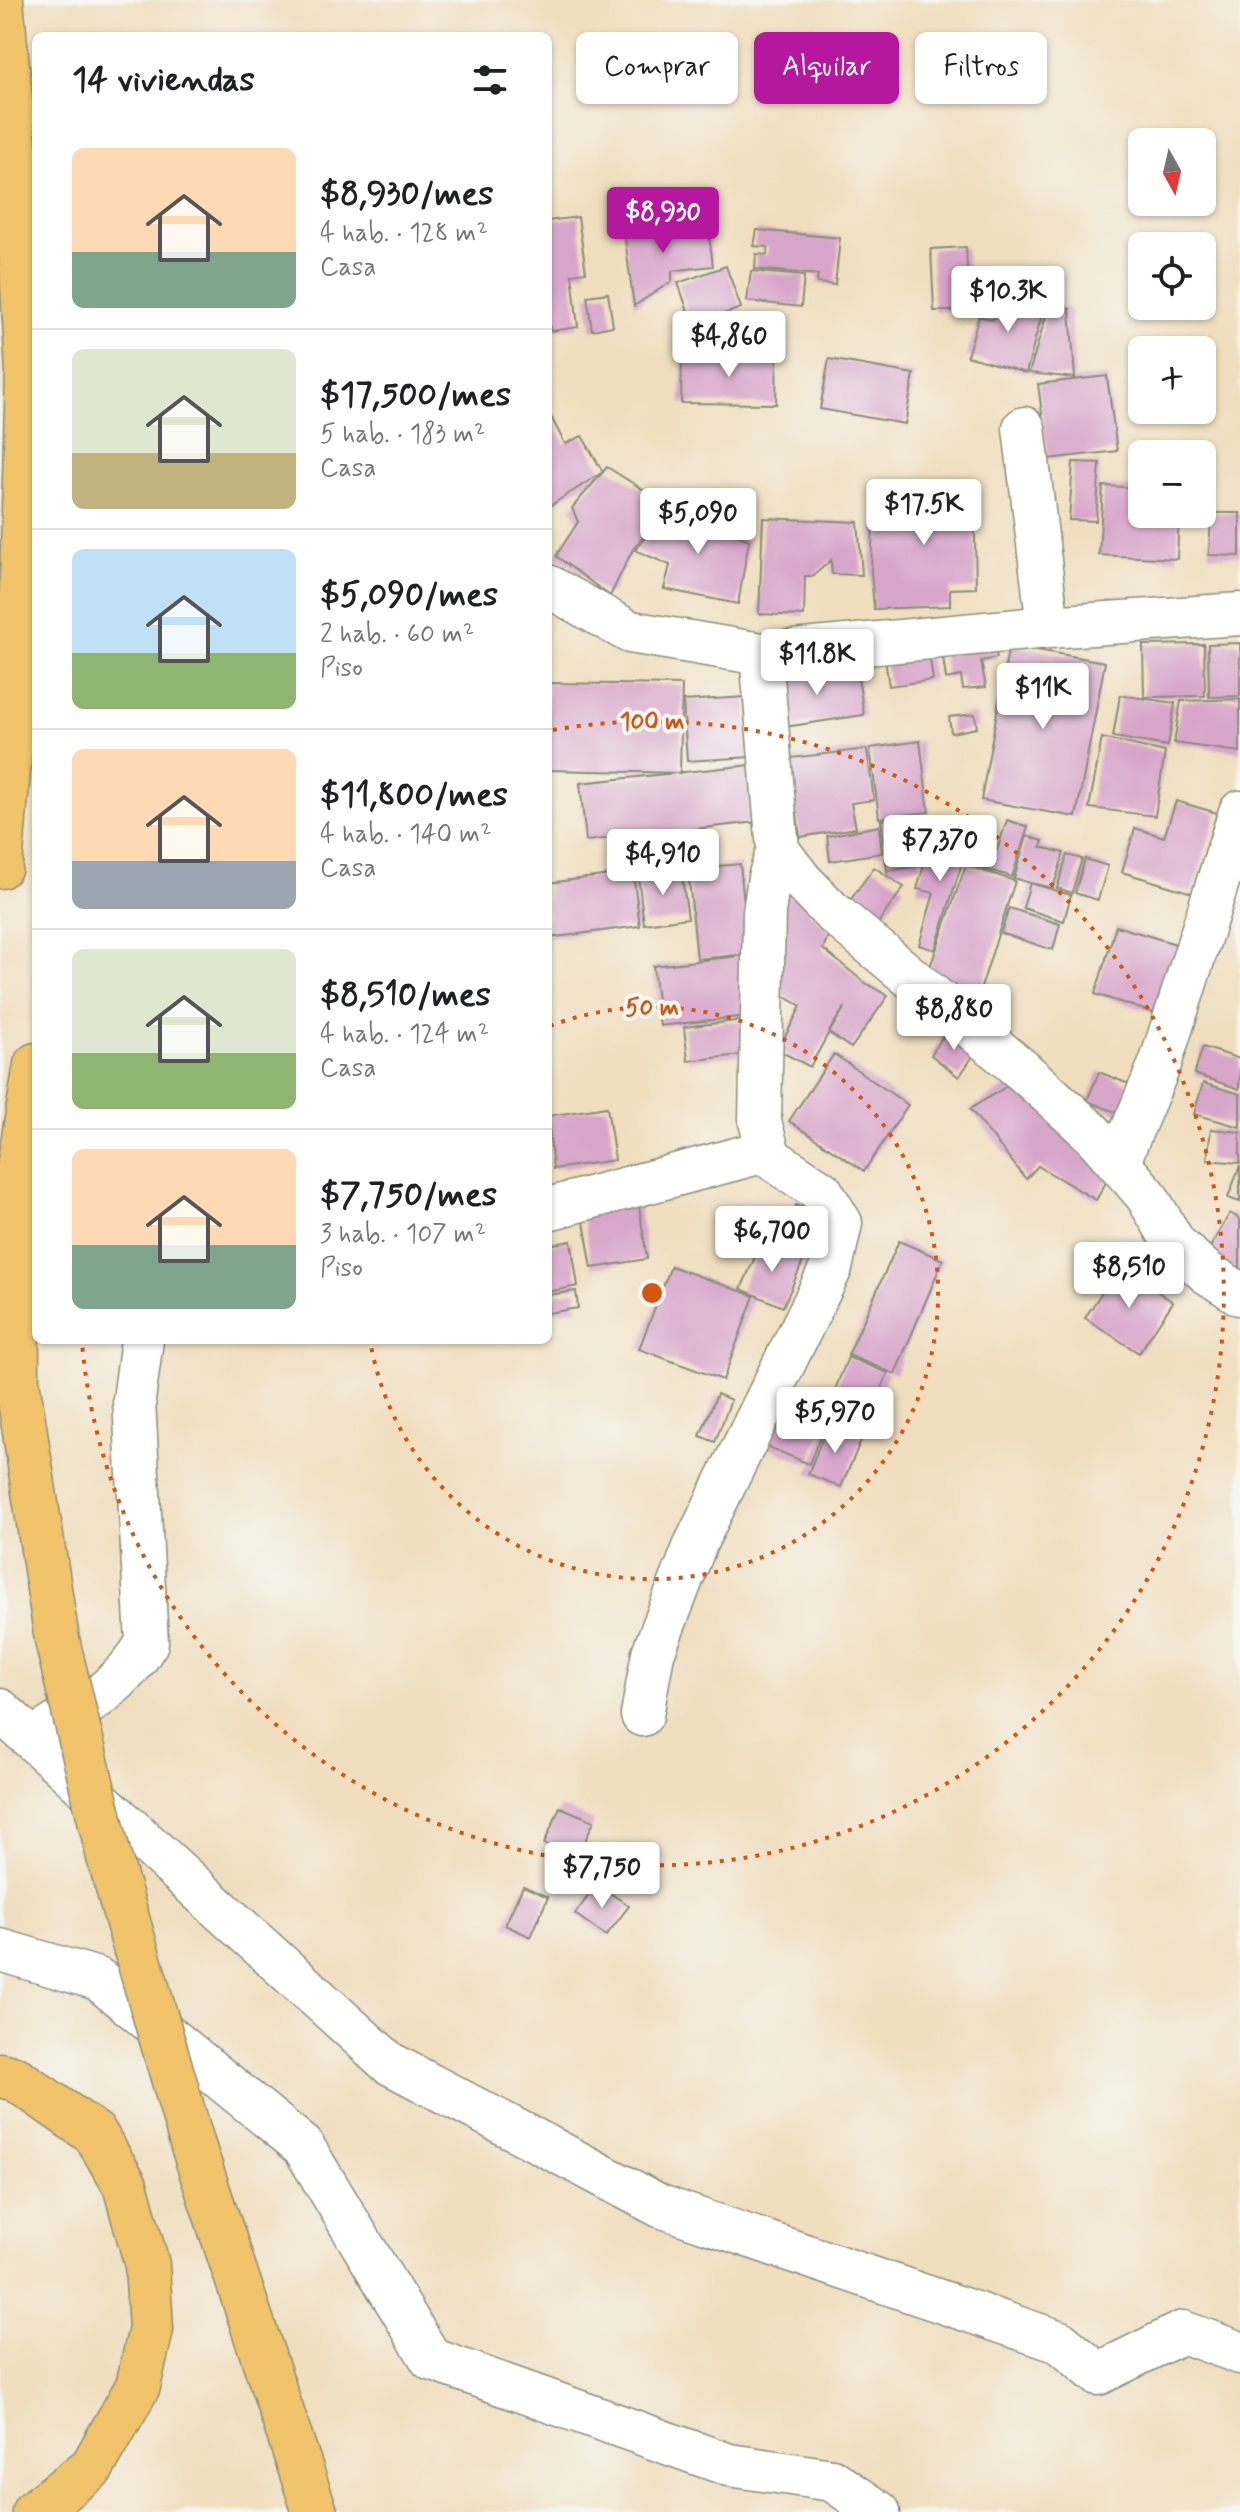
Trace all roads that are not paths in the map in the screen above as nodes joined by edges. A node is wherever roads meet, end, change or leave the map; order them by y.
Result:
1 (1, 0) edge
2 (26, 170) edge
3 (1024, 428) dead end
4 (552, 588) edge
5 (1240, 614) edge
6 (1048, 627) junction
7 (761, 654) junction
8 (27, 680) edge
9 (1240, 812) edge
10 (778, 850) junction
11 (0, 866) edge
12 (32, 1089) edge
13 (762, 1152) junction
14 (1119, 1161) junction
15 (552, 1208) edge
16 (1240, 1294) edge
17 (141, 1344) edge
18 (0, 1710) edge
19 (642, 1715) dead end
20 (33, 1739) junction
21 (0, 1950) edge
22 (0, 2075) edge
23 (1240, 2353) edge
24 (34, 2512) edge
25 (315, 2512) edge
26 (879, 2512) edge

1 - 2 main road
2 - 8 main road
3 - 6 street
4 - 7 street
5 - 6 street
6 - 7 street
7 - 10 street
8 - 11 main road
9 - 14 street
10 - 13 street
10 - 14 street
12 - 25 main road, bridge
13 - 15 street
13 - 19 street
14 - 16 street
17 - 20 street
18 - 20 street
20 - 23 street
21 - 26 street
22 - 24 main road

